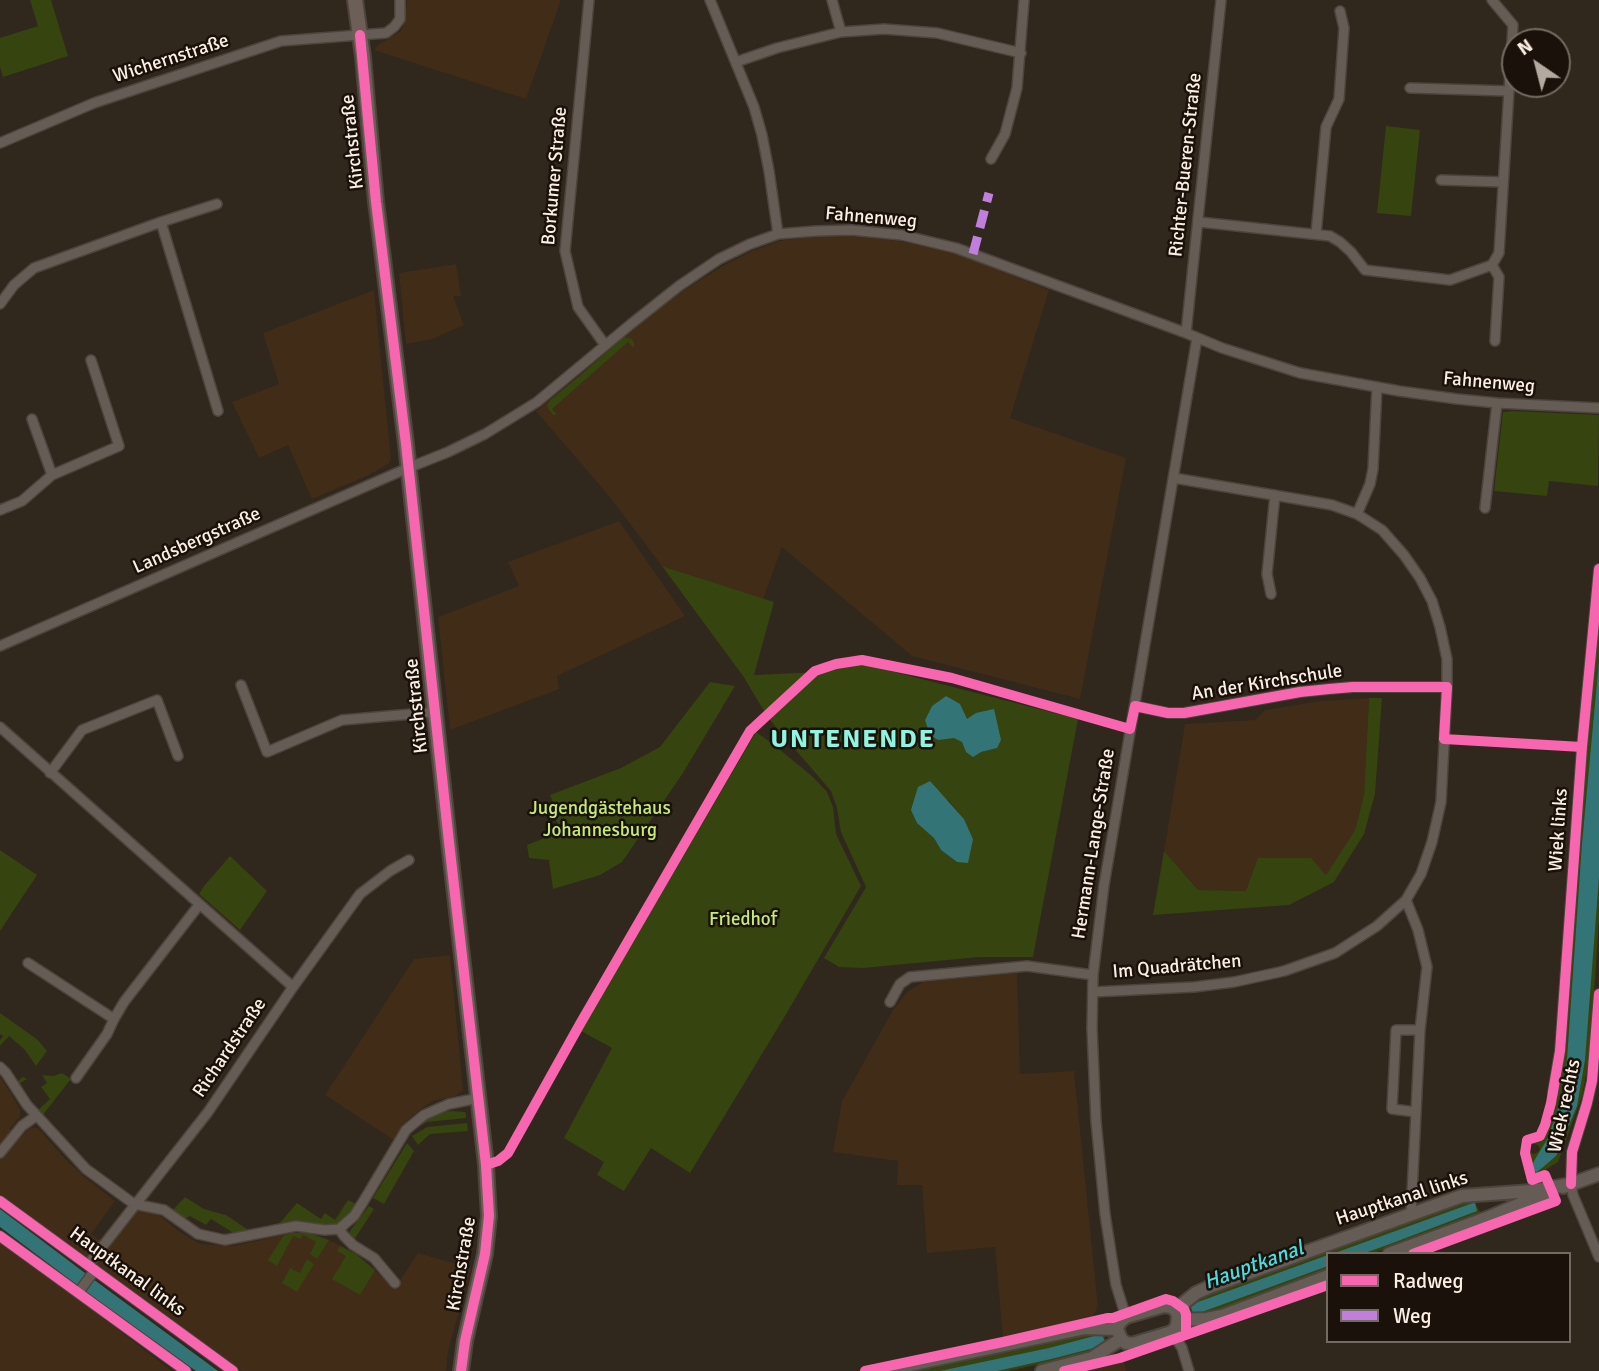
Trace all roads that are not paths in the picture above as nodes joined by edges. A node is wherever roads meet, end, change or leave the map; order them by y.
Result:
1 (355, 0) edge
2 (400, 0) edge
3 (589, 0) edge
4 (710, 0) edge
5 (832, 0) edge
6 (1024, 0) edge
7 (1221, 0) edge
8 (1492, 0) edge
9 (1339, 11) dead end
10 (1513, 28) edge
11 (841, 32) junction
12 (360, 35) junction
13 (1021, 53) junction
14 (736, 62) junction
15 (1410, 88) dead end
16 (1501, 91) edge
17 (1508, 98) edge
18 (0, 143) edge
19 (991, 159) dead end
20 (1441, 180) dead end
21 (1503, 182) junction
22 (217, 204) dead end
23 (161, 222) junction
24 (1199, 222) junction
25 (778, 234) junction
26 (1316, 234) junction
27 (1492, 265) junction
28 (0, 304) edge
29 (1186, 333) junction
30 (1197, 338) junction
31 (1495, 341) dead end
32 (605, 345) junction
33 (90, 360) dead end
34 (1377, 387) junction
35 (1497, 403) junction
36 (1599, 408) edge
37 (218, 411) dead end
38 (32, 419) dead end
39 (408, 468) junction
40 (52, 475) junction
41 (1174, 478) junction
42 (1276, 495) junction
43 (1485, 508) dead end
44 (0, 510) edge
45 (1357, 514) junction
46 (1599, 569) edge
47 (1271, 594) dead end
48 (0, 646) edge
49 (241, 685) dead end
50 (1447, 687) junction
51 (1135, 706) junction
52 (435, 712) junction
53 (0, 727) edge
54 (178, 755) dead end
55 (50, 773) junction
56 (409, 860) dead end
57 (1406, 900) junction
58 (199, 905) junction
59 (28, 963) dead end
60 (1093, 975) junction
61 (293, 987) junction
62 (1093, 992) junction
63 (1599, 994) edge
64 (890, 1002) dead end
65 (114, 1019) junction
66 (1420, 1030) junction
67 (0, 1068) edge
68 (76, 1078) dead end
69 (1553, 1093) dead end
70 (479, 1098) junction
71 (1416, 1112) junction
72 (36, 1116) junction
73 (0, 1153) edge
74 (1599, 1174) edge
75 (1571, 1184) junction
76 (1488, 1194) junction
77 (0, 1201) edge
78 (134, 1204) junction
79 (1411, 1214) junction
80 (1487, 1218) junction
81 (339, 1229) junction
82 (0, 1236) edge
83 (1394, 1252) edge
84 (1599, 1257) edge
85 (91, 1270) junction
86 (1326, 1277) edge
87 (395, 1283) dead end
88 (79, 1292) junction
89 (1126, 1317) junction
90 (1176, 1321) junction
91 (1119, 1334) junction
92 (186, 1371) edge
93 (233, 1371) edge
94 (461, 1371) edge
95 (881, 1371) edge
96 (1042, 1371) edge
97 (1189, 1371) edge

1 - 12 main road, Kirchstraße
2 - 12 street, Wichernstraße
3 - 32 street, Borkumer Straße
4 - 14 street
5 - 11 street
6 - 13 street
7 - 24 street, Richter-Bueren-Straße
8 - 10 street
9 - 26 street
11 - 13 street
11 - 14 street
12 - 18 street, Wichernstraße
12 - 39 main road, Kirchstraße
13 - 19 street
14 - 25 street
15 - 16 street
17 - 21 street
20 - 21 street
21 - 27 street
22 - 23 street
23 - 28 street
23 - 37 street
24 - 26 street
24 - 29 street, Richter-Bueren-Straße
25 - 29 street, Fahnenweg
25 - 32 street, Fahnenweg
26 - 27 street
27 - 31 street
29 - 30 street, Fahnenweg
30 - 34 street, Fahnenweg
30 - 41 street, Hermann-Lange-Straße
32 - 39 street, Fahnenweg
33 - 40 street
34 - 35 street, Fahnenweg
34 - 45 street
35 - 36 street, Fahnenweg
35 - 43 street
38 - 40 street
39 - 48 street, Landsbergstraße
39 - 52 main road, Kirchstraße
40 - 44 street
41 - 42 street, Im Quadrätchen
41 - 51 street, Hermann-Lange-Straße
42 - 45 street, Im Quadrätchen
42 - 47 street
45 - 50 street, Im Quadrätchen
46 - 69 street, Wiek links
49 - 52 street
50 - 51 street, An der Kirchschule
50 - 57 street, Im Quadrätchen
51 - 60 street, Hermann-Lange-Straße
52 - 70 main road, Kirchstraße
53 - 55 street
54 - 55 street
55 - 58 street
56 - 61 street, Richardstraße
57 - 62 street, Im Quadrätchen
57 - 66 street
58 - 61 street
58 - 65 street
59 - 65 street
60 - 62 street, Hermann-Lange-Straße
60 - 64 street
61 - 78 street, Richardstraße
62 - 89 street, Hermann-Lange-Straße
63 - 75 street, Wiek rechts
65 - 68 street
66 - 71 street
66 - 71 street
67 - 72 street
70 - 81 street
70 - 94 main road, Kirchstraße
71 - 79 street
72 - 73 street
72 - 78 street
74 - 75 street
75 - 76 street, Hauptkanal links
75 - 80 street
75 - 84 street
76 - 79 street, Hauptkanal links
76 - 80 street, Hauptkanal links
77 - 85 street, Hauptkanal links
78 - 81 street
78 - 85 street, Richardstraße
79 - 90 street, Hauptkanal links
80 - 83 street
81 - 87 street
82 - 88 street
85 - 88 street, Richardstraße
85 - 93 street, Hauptkanal links
86 - 90 street
88 - 92 street
89 - 90 street
89 - 91 street
90 - 91 street
90 - 97 street
91 - 95 street
91 - 96 street

